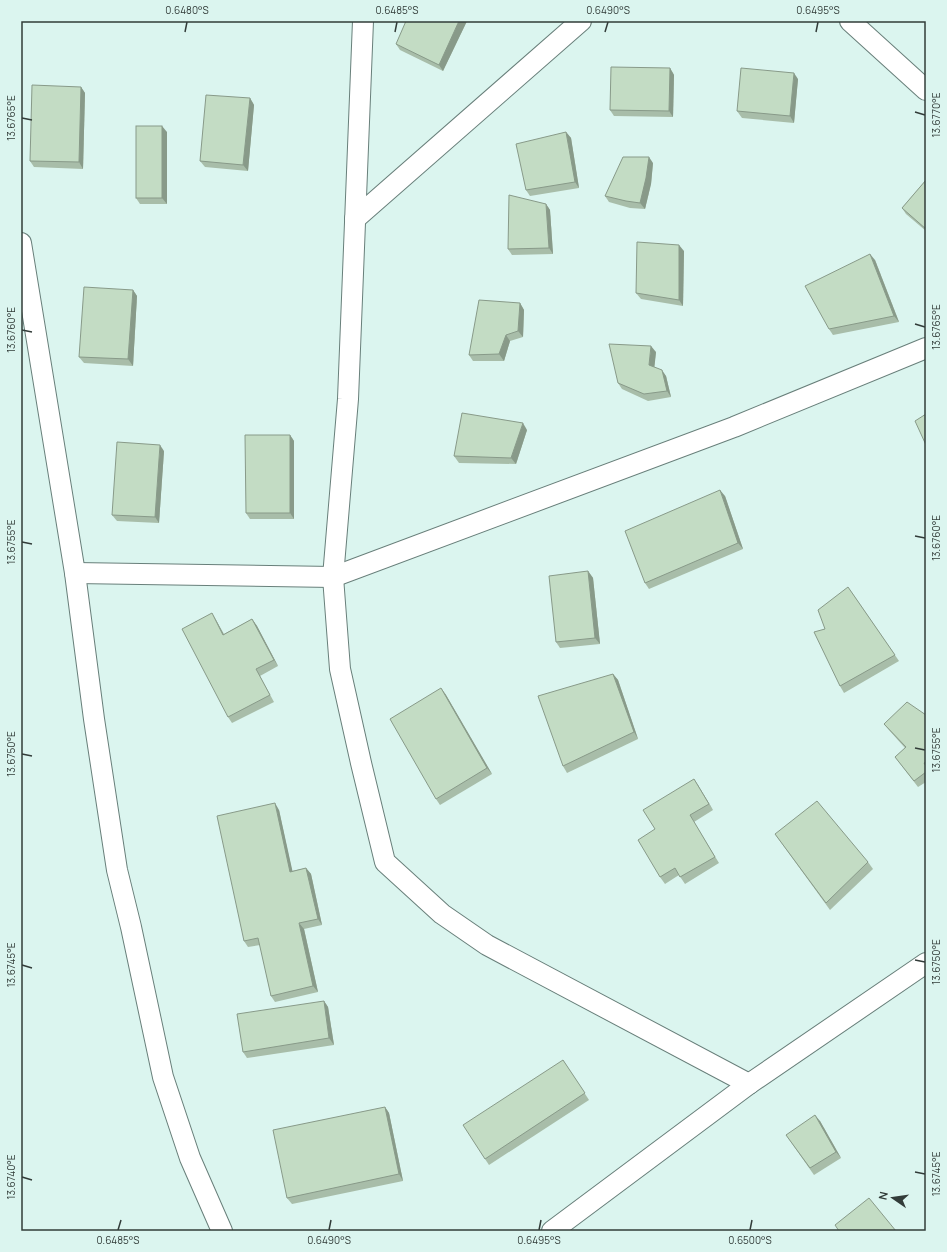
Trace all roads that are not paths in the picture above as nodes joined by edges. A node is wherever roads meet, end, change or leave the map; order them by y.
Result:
1 (363, 21) edge
2 (582, 21) edge
3 (850, 21) edge
4 (926, 90) edge
5 (356, 219) junction
6 (21, 243) edge
7 (926, 348) edge
8 (75, 573) junction
9 (333, 577) junction
10 (926, 964) edge
11 (749, 1084) junction
12 (222, 1231) edge
13 (552, 1231) edge

1 - 5 street
2 - 5 street
3 - 4 street
5 - 9 street
6 - 8 street
7 - 9 street
8 - 9 street
8 - 12 street
9 - 11 street
10 - 11 street
11 - 13 street

